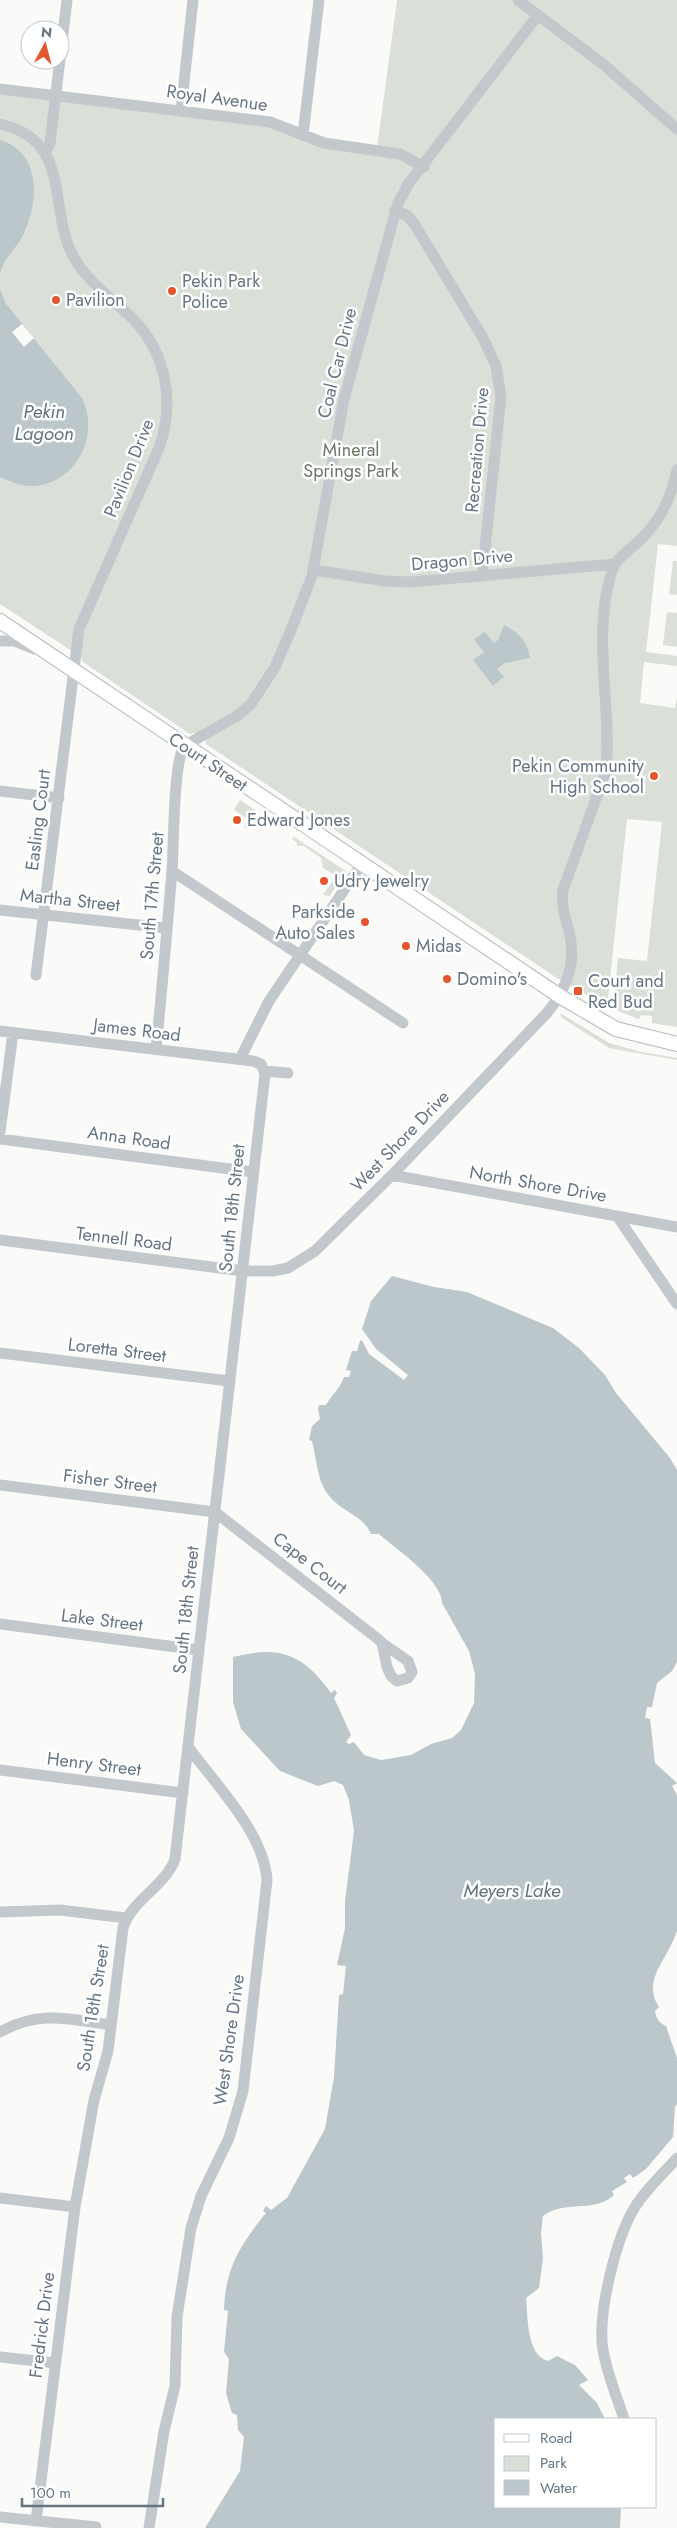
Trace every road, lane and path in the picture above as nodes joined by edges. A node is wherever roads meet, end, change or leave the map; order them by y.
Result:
1 (67, 0) edge
2 (193, 0) edge
3 (319, 0) edge
4 (518, 0) edge
5 (538, 15) junction
6 (0, 88) edge
7 (56, 95) junction
8 (181, 110) junction
9 (0, 124) edge
10 (677, 130) edge
11 (303, 134) junction
12 (46, 152) junction
13 (424, 167) junction
14 (395, 210) junction
15 (677, 470) edge
16 (615, 564) junction
17 (314, 570) junction
18 (482, 576) junction
19 (0, 621) edge
20 (0, 641) edge
21 (55, 658) junction
22 (73, 670) junction
23 (184, 746) junction
24 (0, 791) edge
25 (59, 798) junction
26 (361, 865) junction
27 (172, 871) junction
28 (0, 910) edge
29 (44, 915) junction
30 (166, 928) junction
31 (300, 955) junction
32 (36, 975) dead end
33 (561, 997) junction
34 (403, 1022) dead end
35 (0, 1031) edge
36 (13, 1033) junction
37 (677, 1044) edge
38 (156, 1049) junction
39 (240, 1059) junction
40 (264, 1071) junction
41 (288, 1073) dead end
42 (0, 1132) edge
43 (0, 1139) edge
44 (253, 1172) junction
45 (392, 1175) junction
46 (617, 1216) junction
47 (677, 1228) edge
48 (0, 1240) edge
49 (243, 1271) junction
50 (677, 1304) edge
51 (0, 1353) edge
52 (229, 1381) junction
53 (0, 1485) edge
54 (215, 1512) junction
55 (0, 1624) edge
56 (382, 1643) dead end
57 (199, 1650) junction
58 (189, 1748) junction
59 (0, 1770) edge
60 (183, 1793) junction
61 (0, 1912) edge
62 (126, 1918) junction
63 (111, 2025) junction
64 (0, 2032) edge
65 (87, 2134) joint
66 (677, 2158) edge
67 (0, 2198) edge
68 (75, 2207) junction
69 (0, 2357) edge
70 (55, 2363) junction
71 (624, 2418) edge
72 (0, 2517) edge
73 (36, 2521) junction
74 (96, 2527) edge
75 (149, 2528) edge

1 - 7 street
2 - 8 street
3 - 11 street
4 - 5 street
5 - 10 street
5 - 13 street, Coal Car Drive
6 - 7 street, Royal Avenue
7 - 8 street, Royal Avenue
7 - 12 street
8 - 11 street, Royal Avenue
9 - 12 street, Pavilion Drive
11 - 13 street, Royal Avenue
12 - 22 street, Pavilion Drive
13 - 14 street, Coal Car Drive
14 - 17 street, Coal Car Drive
14 - 18 street, Recreation Drive
15 - 16 street
16 - 18 street, Dragon Drive
16 - 33 street
17 - 18 street, Dragon Drive
17 - 23 street, Coal Car Drive
19 - 21 main road, Court Street
20 - 21 street
21 - 22 main road, Court Street
22 - 23 main road, Court Street
22 - 25 street, Easling Court
23 - 26 main road, Court Street
23 - 27 street, South 17th Street
24 - 25 street
25 - 29 street, Easling Court
26 - 31 street
26 - 33 main road, Court Street
27 - 30 street, South 17th Street
27 - 31 street
28 - 29 street, Martha Street
29 - 30 street, Martha Street
29 - 32 street, Easling Court
30 - 38 street, South 17th Street
31 - 34 street
31 - 39 street
33 - 37 main road, Court Street
33 - 45 street, West Shore Drive
35 - 36 street, James Road
36 - 38 street, James Road
36 - 42 street
38 - 39 street, James Road
39 - 40 street, James Road
40 - 41 street
40 - 44 street, South 18th Street
43 - 44 street, Anna Road
44 - 49 street, South 18th Street
45 - 46 street, North Shore Drive
45 - 49 street, West Shore Drive
46 - 47 street, North Shore Drive
46 - 50 street
48 - 49 street, Tennell Road
49 - 52 street, South 18th Street
51 - 52 street, Loretta Street
52 - 54 street, South 18th Street
53 - 54 street, Fisher Street
54 - 56 street, Cape Court
54 - 57 street, South 18th Street
55 - 57 street, Lake Street
57 - 58 street, South 18th Street
58 - 60 street, South 18th Street
58 - 75 street, West Shore Drive
59 - 60 street, Henry Street
60 - 62 street, South 18th Street
61 - 62 street
62 - 63 street, South 18th Street
63 - 64 street
63 - 65 street, South 18th Street
65 - 68 street, Fredrick Drive
66 - 71 street
67 - 68 street
68 - 70 street, Fredrick Drive
69 - 70 street
70 - 73 street, Fredrick Drive
72 - 73 street
73 - 74 street

